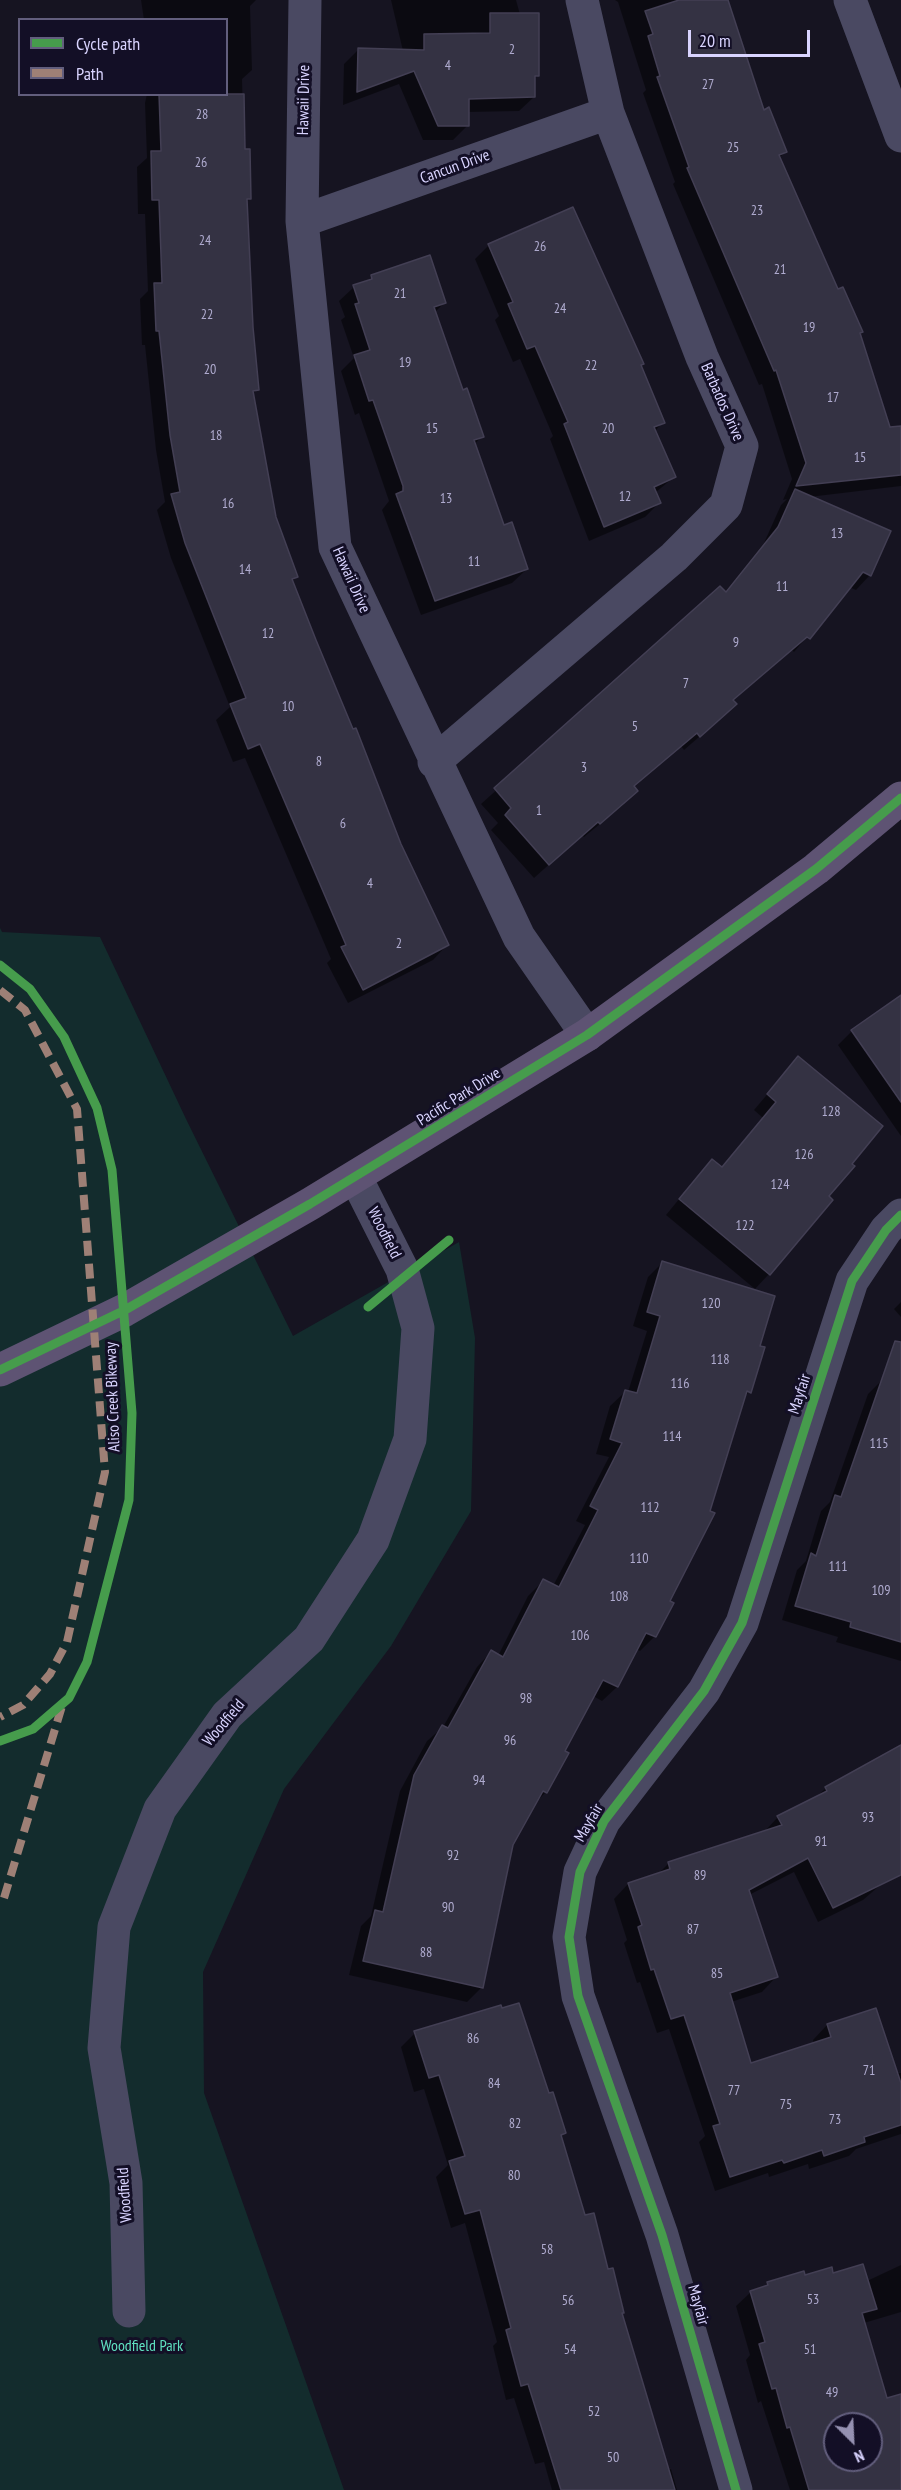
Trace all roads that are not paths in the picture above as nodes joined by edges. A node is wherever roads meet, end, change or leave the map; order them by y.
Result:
1 (305, 0) edge
2 (582, 0) edge
3 (850, 0) edge
4 (608, 113) junction
5 (901, 136) edge
6 (302, 221) junction
7 (434, 762) junction
8 (901, 798) edge
9 (587, 1035) junction
10 (356, 1178) junction
11 (901, 1215) edge
12 (0, 1370) edge
13 (129, 2311) dead end
14 (736, 2490) edge

1 - 6 street, Hawaii Drive
2 - 4 street, Barbados Drive
3 - 5 street
4 - 6 street, Cancun Drive
4 - 7 street, Barbados Drive
6 - 7 street, Hawaii Drive
7 - 9 street, Hawaii Drive
8 - 9 main road, Pacific Park Drive
9 - 10 main road, Pacific Park Drive
10 - 12 main road, Pacific Park Drive
10 - 13 street, Woodfield
11 - 14 street, Mayfair

